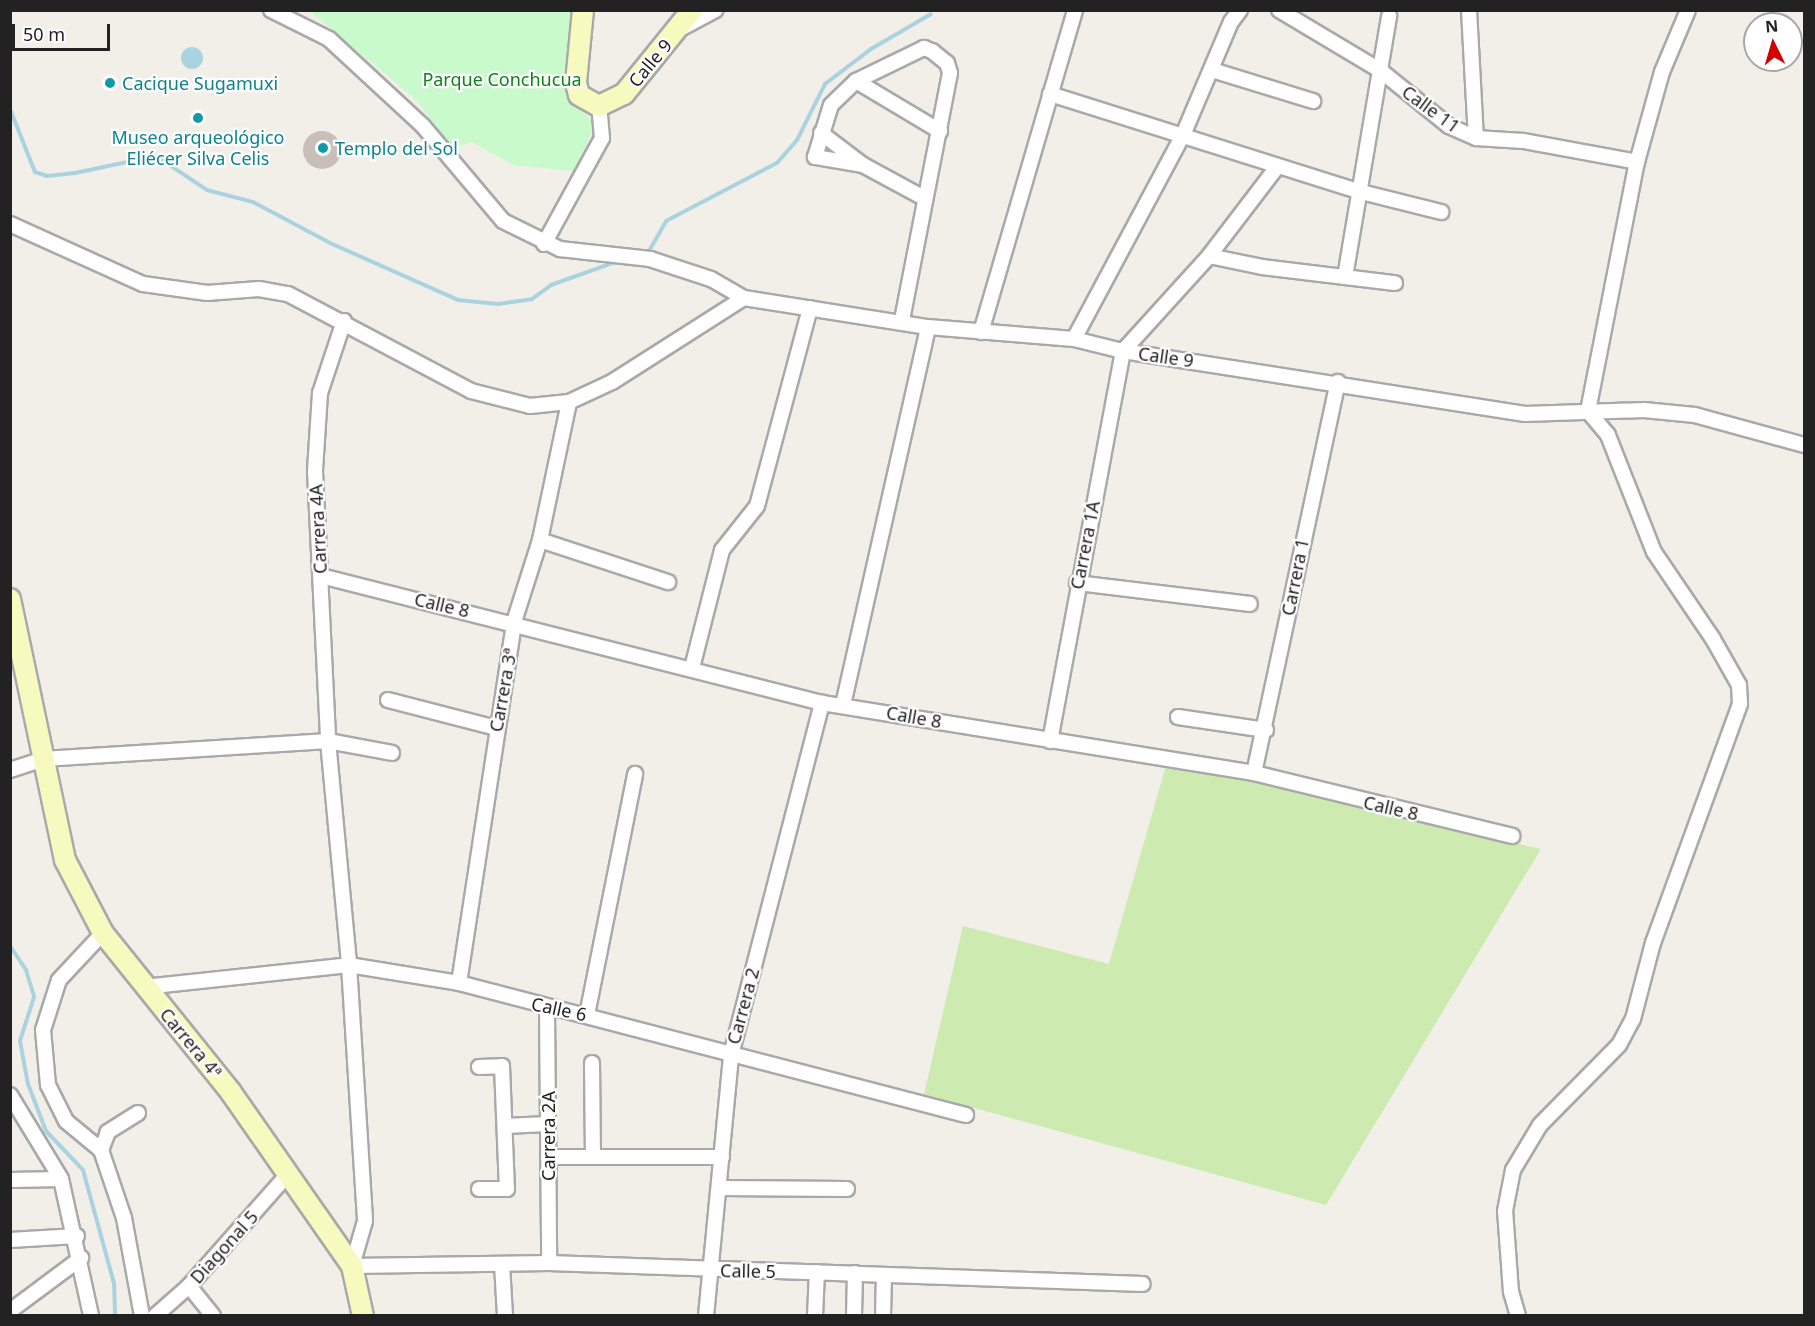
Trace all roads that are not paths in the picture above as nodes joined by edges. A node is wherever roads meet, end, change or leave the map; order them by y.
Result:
1 (271, 10) edge
2 (583, 10) edge
3 (693, 10) edge
4 (715, 10) edge
5 (1075, 10) edge
6 (1240, 10) edge
7 (1280, 10) edge
8 (1469, 10) edge
9 (1688, 10) edge
10 (1389, 16) dead end
11 (677, 30) junction
12 (1212, 70) junction
13 (1381, 71) junction
14 (856, 81) junction
15 (1050, 94) junction
16 (1313, 101) dead end
17 (599, 106) junction
18 (940, 131) junction
19 (821, 133) junction
20 (1183, 135) junction
21 (1476, 138) junction
22 (1637, 162) junction
23 (863, 165) junction
24 (1277, 167) junction
25 (1357, 191) junction
26 (924, 198) junction
27 (1441, 212) dead end
28 (10, 224) edge
29 (544, 244) junction
30 (1209, 256) junction
31 (1345, 277) junction
32 (1395, 282) dead end
33 (744, 298) junction
34 (810, 308) junction
35 (344, 321) junction
36 (902, 321) junction
37 (928, 327) junction
38 (981, 332) junction
39 (1074, 339) junction
40 (1123, 351) junction
41 (1338, 382) junction
42 (569, 402) junction
43 (1587, 411) junction
44 (1804, 446) edge
45 (540, 540) junction
46 (321, 576) junction
47 (668, 582) dead end
48 (1077, 583) junction
49 (10, 599) edge
50 (1250, 604) dead end
51 (514, 622) junction
52 (692, 668) junction
53 (388, 700) dead end
54 (822, 703) junction
55 (843, 705) junction
56 (1178, 717) dead end
57 (496, 728) junction
58 (1266, 730) junction
59 (328, 741) junction
60 (1050, 741) junction
61 (392, 753) dead end
62 (43, 759) junction
63 (10, 770) edge
64 (1254, 773) junction
65 (635, 774) dead end
66 (1512, 836) dead end
67 (103, 933) junction
68 (349, 965) junction
69 (459, 982) junction
70 (144, 987) junction
71 (547, 1009) junction
72 (587, 1015) junction
73 (731, 1055) junction
74 (592, 1063) dead end
75 (479, 1067) dead end
76 (10, 1095) edge
77 (138, 1113) dead end
78 (966, 1115) dead end
79 (548, 1124) junction
80 (505, 1126) junction
81 (101, 1150) junction
82 (548, 1157) junction
83 (593, 1157) junction
84 (722, 1157) junction
85 (288, 1174) junction
86 (61, 1179) junction
87 (10, 1180) edge
88 (720, 1188) junction
89 (479, 1189) dead end
90 (847, 1189) dead end
91 (77, 1236) junction
92 (10, 1240) edge
93 (81, 1258) junction
94 (549, 1263) junction
95 (502, 1264) junction
96 (352, 1266) junction
97 (713, 1270) junction
98 (817, 1272) junction
99 (855, 1273) junction
100 (884, 1275) junction
101 (1143, 1284) dead end
102 (189, 1286) junction
103 (10, 1311) edge
104 (91, 1316) edge
105 (142, 1316) edge
106 (155, 1316) edge
107 (213, 1316) edge
108 (363, 1316) edge
109 (505, 1316) edge
110 (706, 1316) edge
111 (815, 1316) edge
112 (854, 1316) edge
113 (883, 1316) edge
114 (1518, 1316) edge

1 - 29 street
2 - 17 street
3 - 11 street, Calle 9
4 - 11 street
5 - 15 street
6 - 12 street
7 - 13 street, Calle 11
8 - 21 street
9 - 22 street
10 - 13 street
11 - 17 street, Calle 9
12 - 16 street
12 - 20 street
13 - 21 street, Calle 11
13 - 25 street
14 - 18 street
14 - 18 street
14 - 19 street
15 - 20 street
15 - 38 street
17 - 29 street
18 - 26 street
19 - 23 street
19 - 23 street
20 - 24 street
20 - 39 street
21 - 22 street, Calle 11
22 - 43 street
23 - 26 street
24 - 25 street
24 - 30 street
25 - 27 street
25 - 31 street
26 - 36 street
28 - 35 street
29 - 33 street
30 - 31 street
30 - 40 street
31 - 32 street
33 - 34 street, Calle 9
33 - 42 street
34 - 36 street, Calle 9
34 - 52 street
35 - 42 street
35 - 46 street, Carrera 4A
36 - 37 street, Calle 9
37 - 38 street, Calle 9
37 - 55 street
38 - 39 street, Calle 9
39 - 40 street, Calle 9
40 - 41 street, Calle 9
40 - 48 street, Carrera 1A
41 - 43 street, Calle 9
41 - 58 street, Carrera 1
42 - 45 street, Carrera 3ª
43 - 44 street, Calle 9
43 - 114 street
45 - 47 street
45 - 51 street, Carrera 3ª
46 - 51 street, Calle 8
46 - 59 street, Carrera 4A
48 - 50 street
48 - 60 street, Carrera 1A
49 - 62 street, Carrera 4ª
51 - 52 street, Calle 8
51 - 57 street, Carrera 3ª
52 - 54 street, Calle 8
53 - 57 street
54 - 55 street, Calle 8
54 - 73 street, Carrera 2
55 - 60 street, Calle 8
56 - 58 street
57 - 69 street, Carrera 3ª
58 - 64 street, Carrera 1
59 - 61 street
59 - 62 street
59 - 68 street, Carrera 4A
60 - 64 street, Calle 8
62 - 63 street
62 - 67 street, Carrera 4ª
64 - 66 street, Calle 8
65 - 72 street
67 - 70 street, Carrera 4ª
67 - 81 street
68 - 69 street, Calle 6
68 - 70 street, Calle 6
68 - 96 street, Carrera 4A
69 - 71 street, Calle 6
70 - 85 street, Carrera 4ª
71 - 72 street, Calle 6
71 - 79 street, Carrera 2A
72 - 73 street, Calle 6
73 - 78 street, Calle 6
73 - 84 street, Carrera 2
74 - 83 street
75 - 80 street
76 - 86 street
77 - 81 street
79 - 80 street
79 - 82 street, Carrera 2A
80 - 89 street
81 - 105 street
82 - 83 street
82 - 94 street, Carrera 2A
83 - 84 street
84 - 88 street, Carrera 2
85 - 96 street, Carrera 4ª
85 - 102 street, Diagonal 5
86 - 87 street
86 - 91 street
88 - 90 street
88 - 97 street, Carrera 2
91 - 92 street
91 - 93 street
93 - 103 street
93 - 104 street
94 - 95 street, Calle 5
94 - 97 street, Calle 5
95 - 96 street, Calle 5
95 - 109 street
96 - 108 street, Carrera 4ª
97 - 98 street, Calle 5
97 - 110 street, Carrera 2
98 - 99 street, Calle 5
98 - 111 street
99 - 100 street, Calle 5
99 - 112 street
100 - 101 street, Calle 5
100 - 113 street
102 - 106 street, Diagonal 5
102 - 107 street

